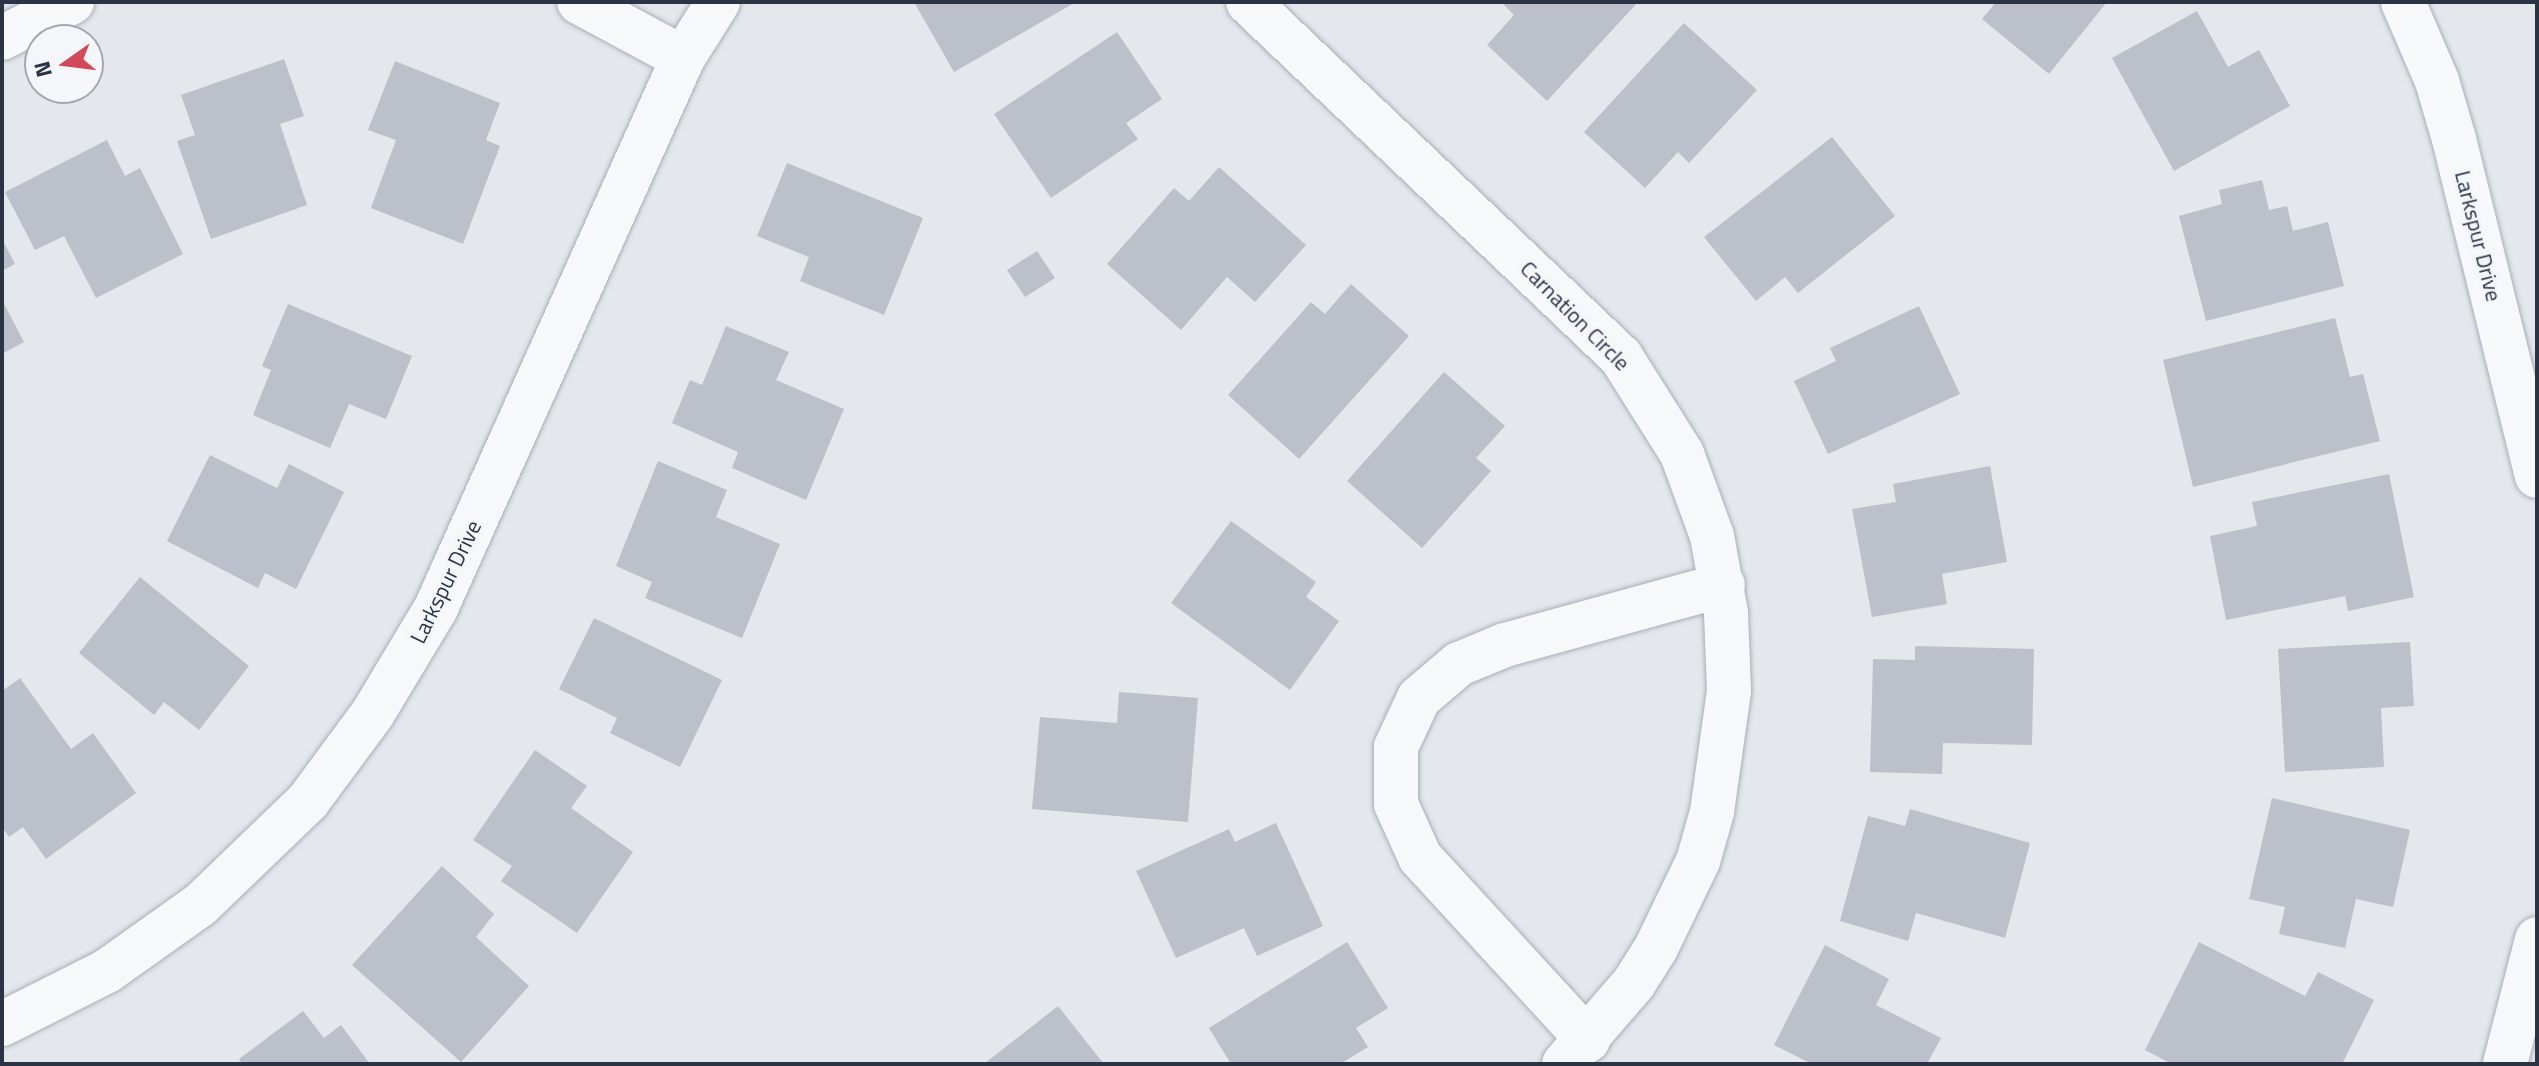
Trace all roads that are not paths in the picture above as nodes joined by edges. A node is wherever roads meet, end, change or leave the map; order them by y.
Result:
1 (72, 2) edge
2 (579, 2) edge
3 (718, 2) edge
4 (1248, 2) edge
5 (2403, 2) edge
6 (2, 38) edge
7 (683, 58) junction
8 (2537, 476) edge
9 (1723, 585) junction
10 (2537, 939) edge
11 (2, 1024) edge
12 (1576, 1052) edge
13 (2505, 1064) edge

1 - 6 street
2 - 7 street
3 - 7 street, Larkspur Drive
4 - 9 street, Carnation Circle
5 - 8 street, Larkspur Drive
7 - 11 street, Larkspur Drive
9 - 12 street, Carnation Circle
9 - 12 street
10 - 13 street

